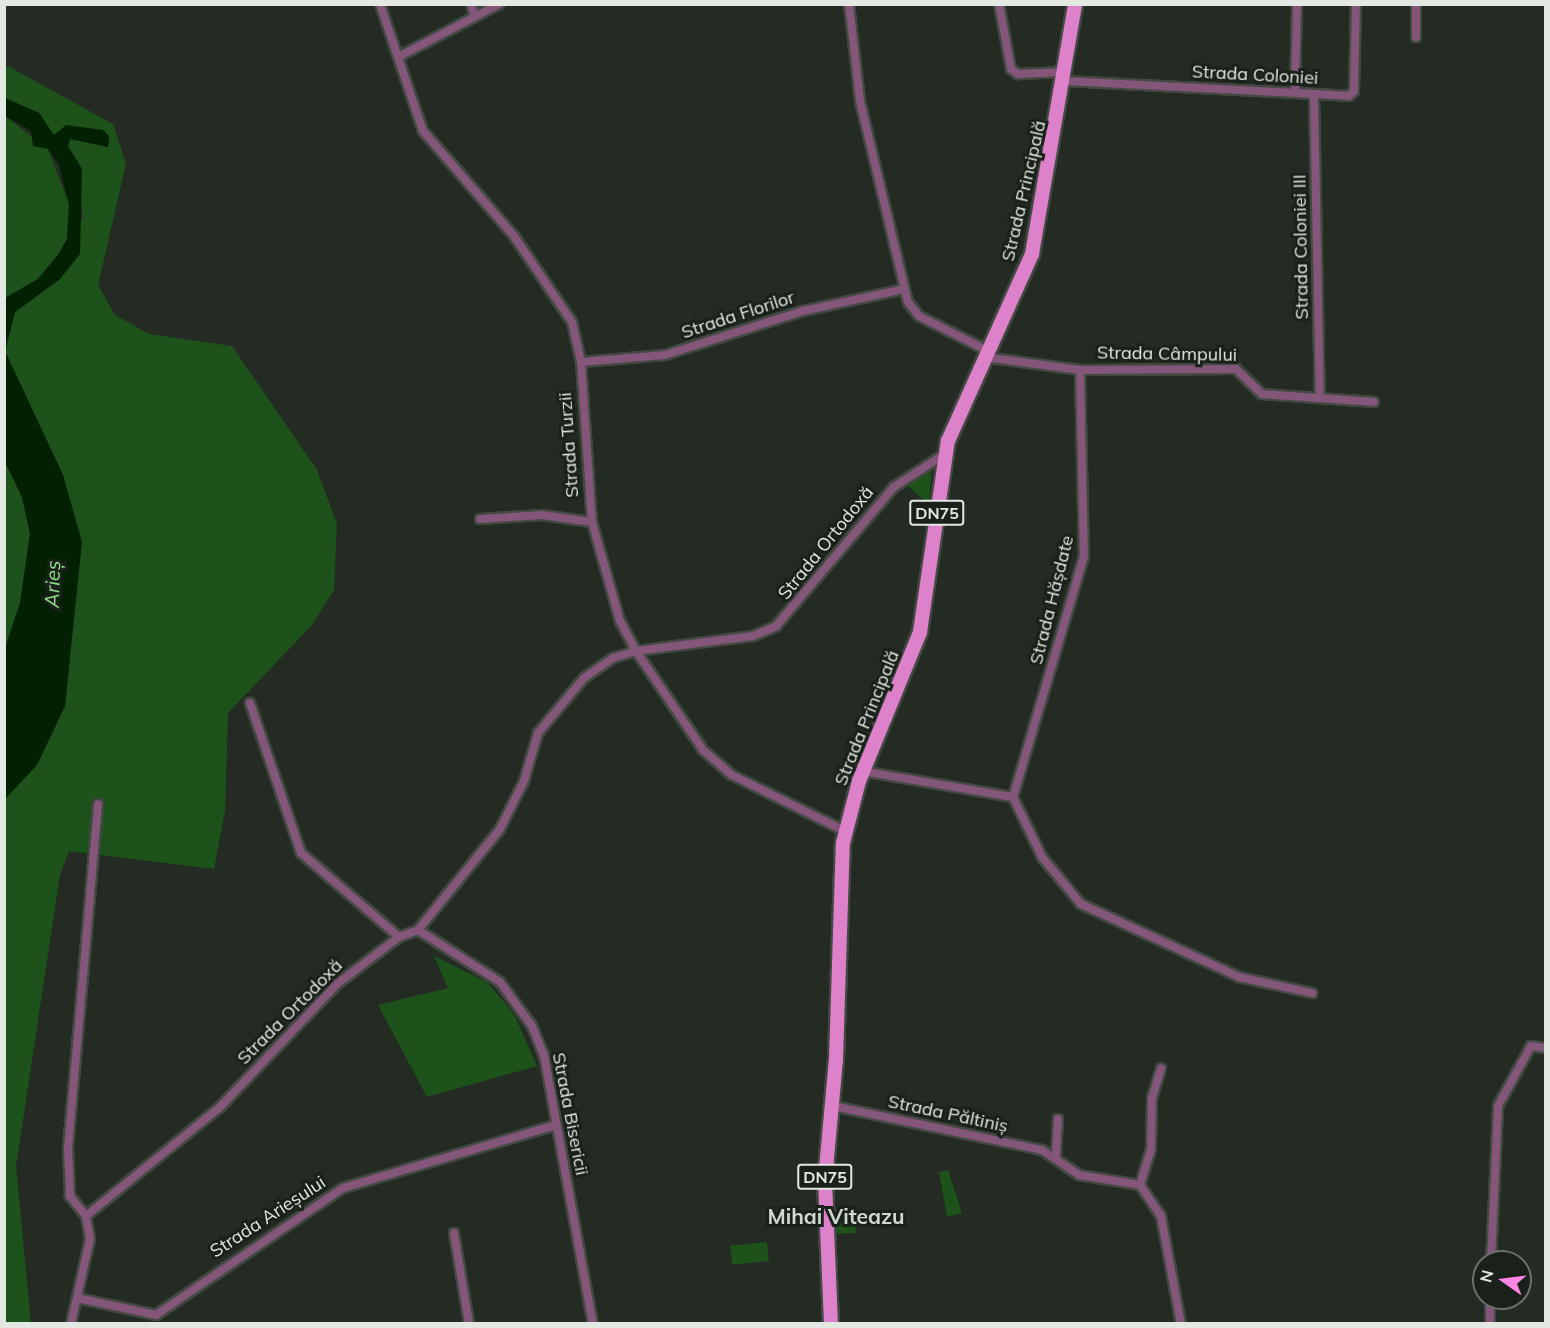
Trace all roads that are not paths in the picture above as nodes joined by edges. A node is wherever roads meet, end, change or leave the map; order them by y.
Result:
1 (380, 4) edge
2 (471, 4) edge
3 (499, 4) edge
4 (849, 4) edge
5 (999, 4) edge
6 (1076, 4) edge
7 (1297, 4) edge
8 (1356, 4) edge
9 (1416, 4) edge
10 (476, 16) junction
11 (1416, 37) dead end
12 (400, 56) junction
13 (1066, 77) junction
14 (1295, 93) junction
15 (1314, 95) junction
16 (904, 289) junction
17 (985, 354) junction
18 (581, 362) junction
19 (1080, 370) junction
20 (1320, 398) junction
21 (1374, 402) dead end
22 (945, 454) junction
23 (480, 519) dead end
24 (592, 522) junction
25 (636, 651) junction
26 (250, 703) dead end
27 (862, 771) junction
28 (1013, 797) junction
29 (98, 804) dead end
30 (845, 831) junction
31 (418, 930) junction
32 (399, 937) junction
33 (1312, 993) dead end
34 (1545, 1048) edge
35 (1161, 1068) dead end
36 (833, 1106) junction
37 (1058, 1119) dead end
38 (556, 1125) junction
39 (1056, 1156) junction
40 (1140, 1185) junction
41 (86, 1216) junction
42 (454, 1233) dead end
43 (1492, 1250) edge
44 (77, 1298) junction
45 (71, 1323) edge
46 (469, 1323) edge
47 (593, 1323) edge
48 (831, 1323) edge
49 (1181, 1323) edge

1 - 12 street, Strada Turzii
2 - 10 street
3 - 10 street
4 - 16 street
5 - 13 street, Strada Coloniei
6 - 13 main road, Strada Principală / DN75
7 - 14 street
8 - 15 street, Strada Coloniei
9 - 11 street
10 - 12 street
12 - 18 street, Strada Turzii
13 - 14 street, Strada Coloniei
13 - 17 main road, Strada Principală / DN75
14 - 15 street, Strada Coloniei
15 - 20 street, Strada Coloniei III
16 - 17 street
16 - 18 street, Strada Florilor
17 - 19 street, Strada Câmpului
17 - 22 main road, Strada Principală / DN75
18 - 24 street, Strada Turzii
19 - 20 street, Strada Câmpului
19 - 28 street, Strada Hășdate
20 - 21 street, Strada Câmpului
22 - 25 street, Strada Ortodoxă
22 - 27 main road, Strada Principală / DN75
23 - 24 street
24 - 25 street, Strada Turzii
25 - 30 street, Strada Turzii
25 - 31 street, Strada Ortodoxă
26 - 32 street
27 - 28 street
27 - 30 main road, Strada Principală / DN75
28 - 33 street
29 - 41 street
30 - 36 main road, Strada Principală / DN75
31 - 32 street, Strada Ortodoxă
31 - 38 street, Strada Bisericii
32 - 41 street, Strada Ortodoxă
34 - 43 street
35 - 40 street
36 - 39 street, Strada Păltiniș
36 - 48 main road, Strada Principală / DN75
37 - 39 street
38 - 44 street, Strada Arieșului
38 - 47 street, Strada Bisericii
39 - 40 street, Strada Păltiniș
40 - 49 street
41 - 44 street
42 - 46 street
44 - 45 street

